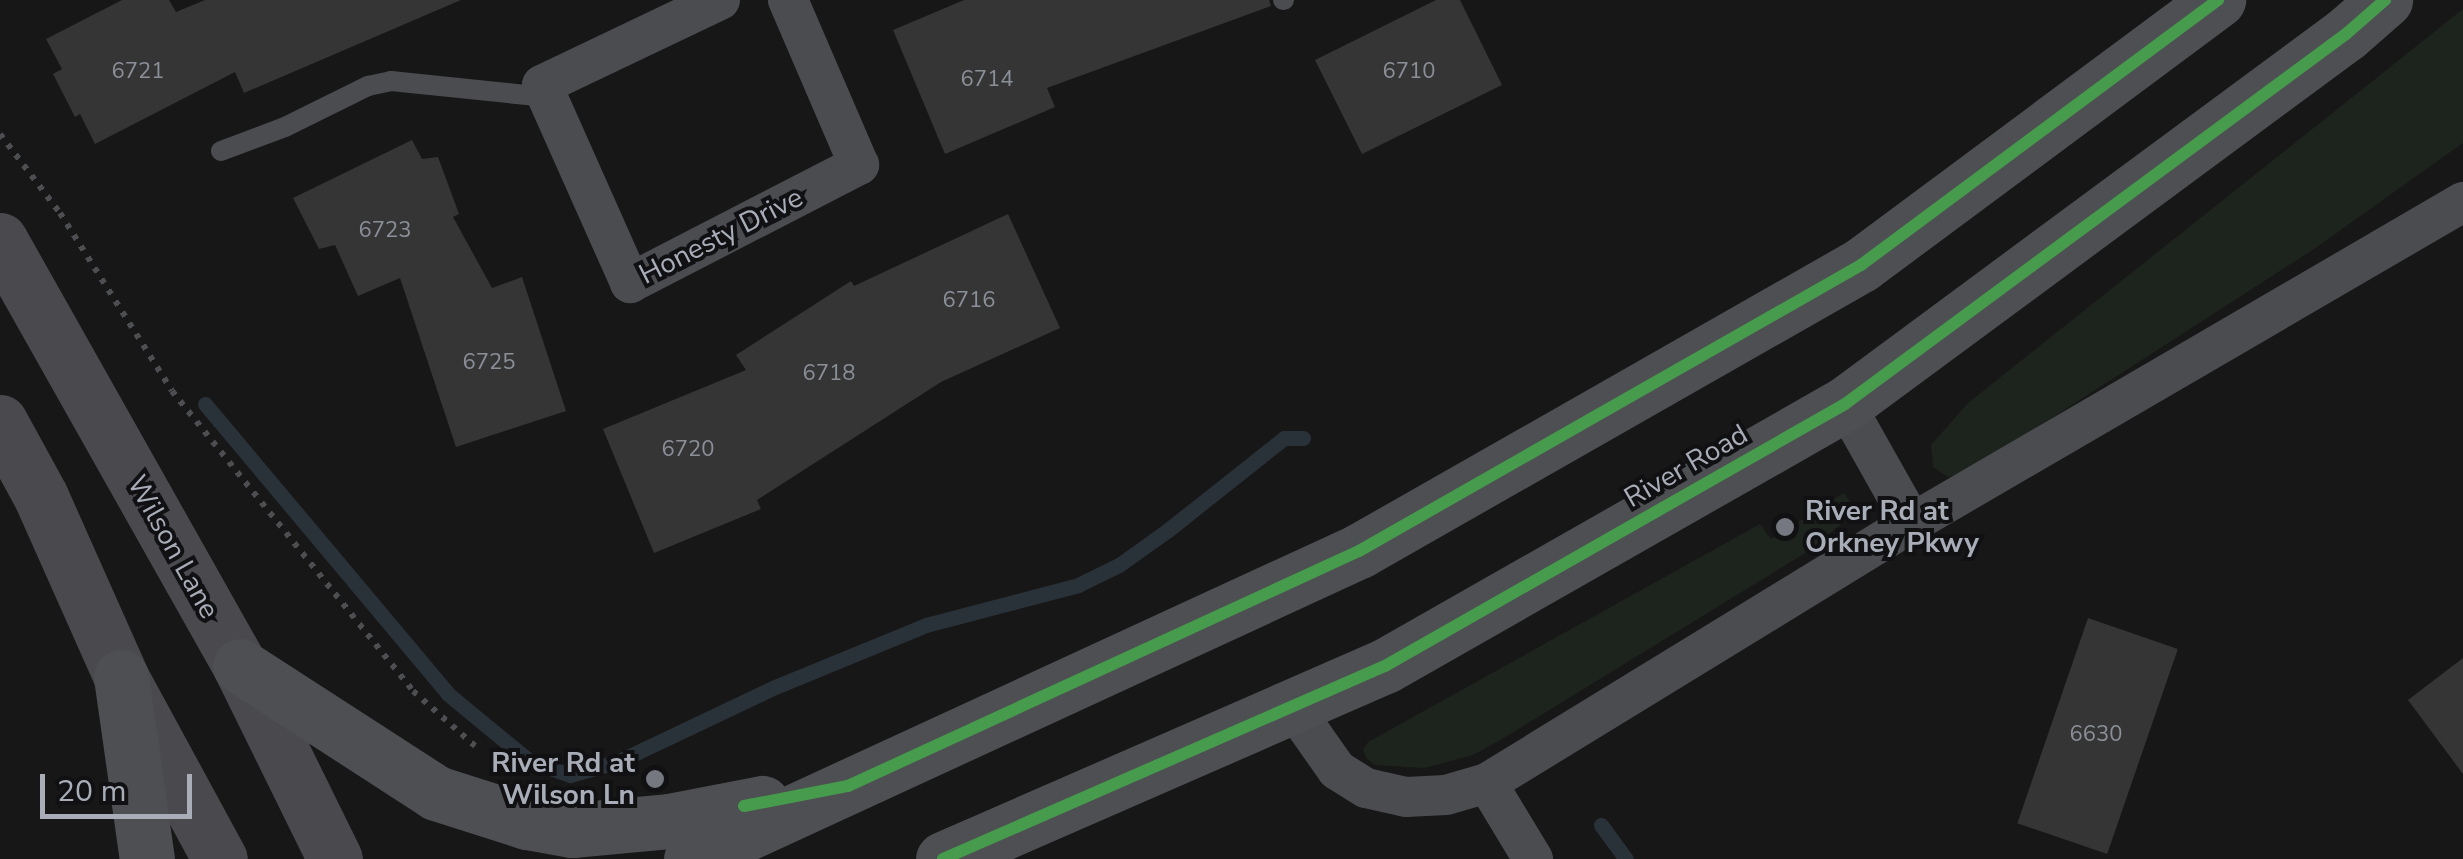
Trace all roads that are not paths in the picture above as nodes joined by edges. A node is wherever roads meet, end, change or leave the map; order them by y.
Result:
1 (720, 0) edge
2 (788, 0) edge
3 (2218, 0) edge
4 (2385, 0) edge
5 (547, 97) junction
6 (221, 151) dead end
7 (2463, 202) edge
8 (0, 240) edge
9 (1845, 404) junction
10 (0, 422) edge
11 (1912, 523) junction
12 (240, 666) junction
13 (121, 677) junction
14 (1292, 706) junction
15 (1487, 782) junction
16 (848, 786) junction
17 (147, 859) edge
18 (220, 859) edge
19 (335, 859) edge
20 (691, 859) edge
21 (943, 859) edge
22 (1533, 859) edge

1 - 5 street
2 - 5 street, Honesty Drive
3 - 16 main road
4 - 9 main road, River Road
5 - 6 lane
7 - 11 street
8 - 12 main road, Wilson Lane
9 - 11 street
9 - 14 main road, River Road
10 - 13 main road
11 - 15 street
12 - 16 main road
12 - 19 main road, Wilson Lane
13 - 17 main road
13 - 18 main road
14 - 15 street
14 - 21 main road, River Road
15 - 22 street
16 - 20 main road

